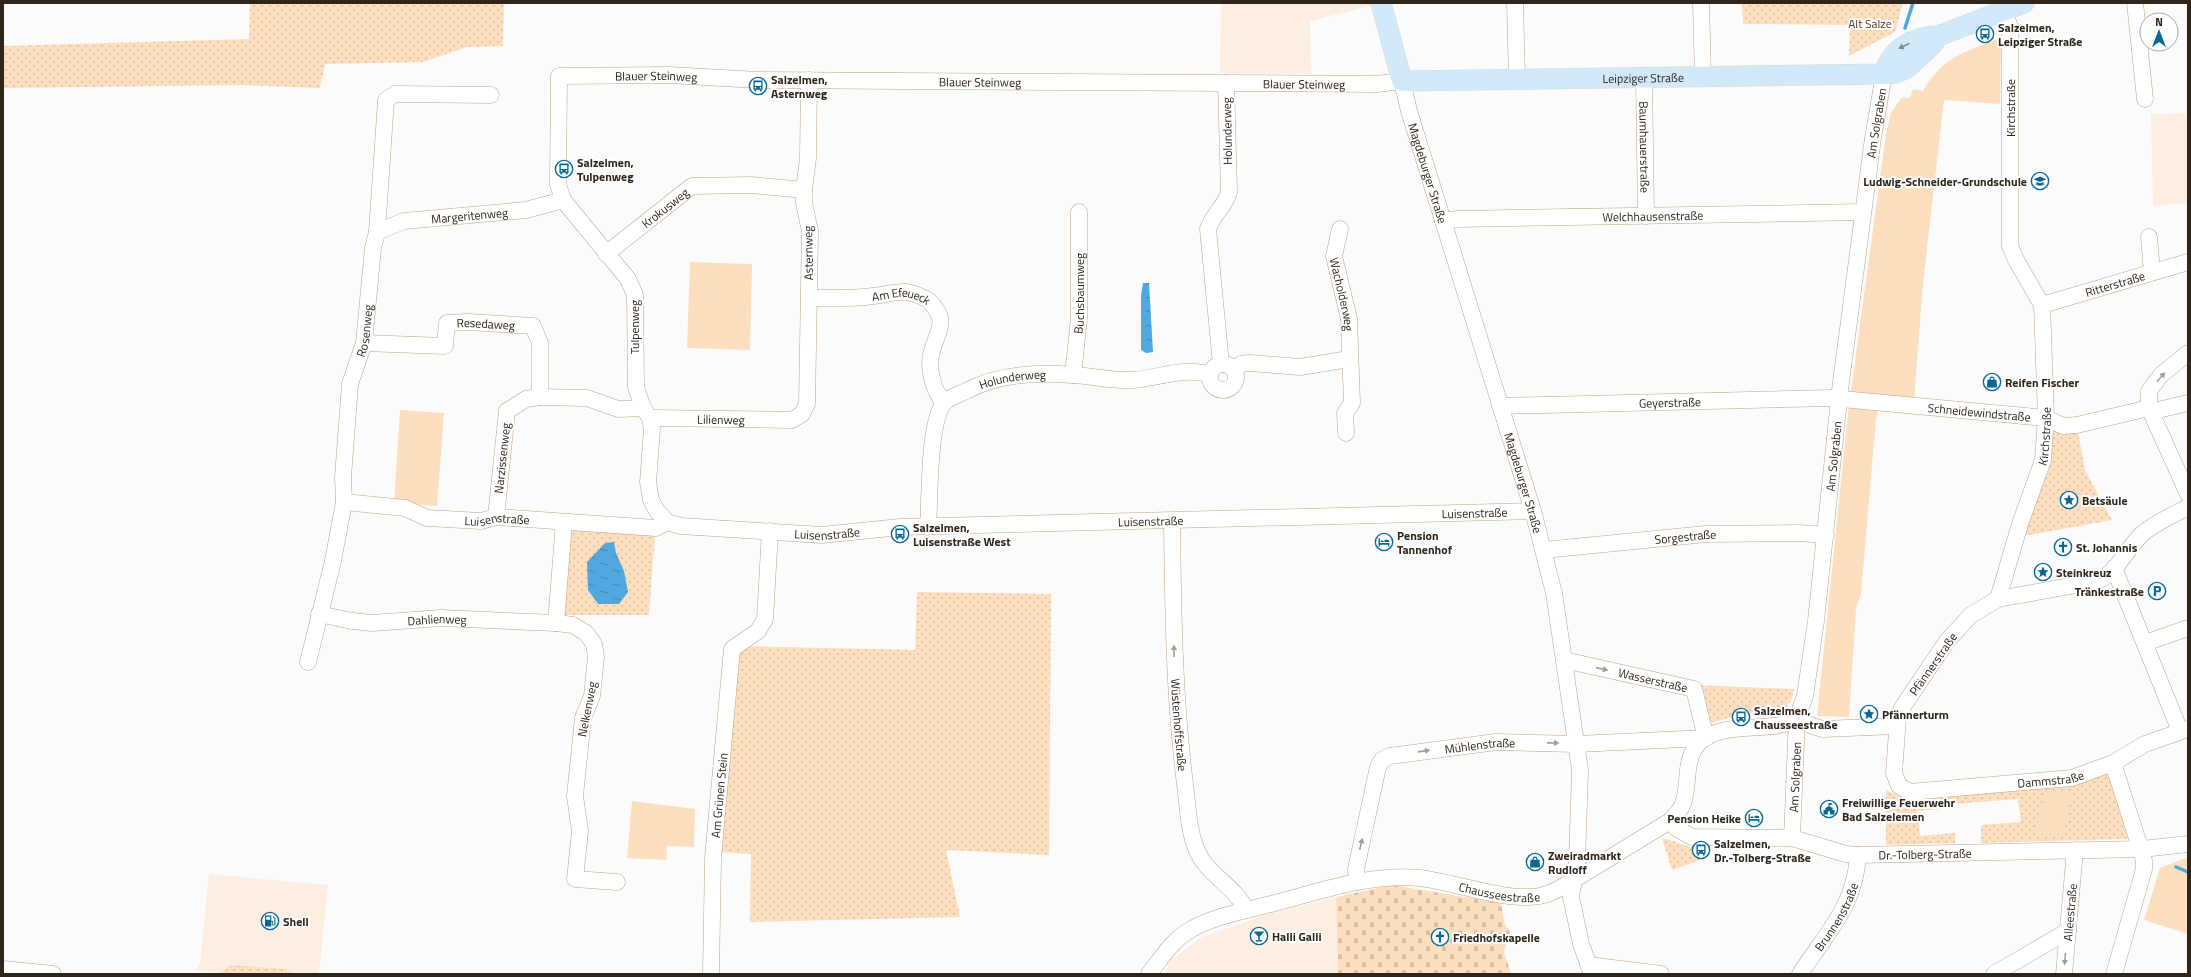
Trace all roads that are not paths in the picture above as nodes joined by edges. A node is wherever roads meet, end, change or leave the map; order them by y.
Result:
1 (1381, 3) edge
2 (1515, 3) edge
3 (1701, 3) edge
4 (2024, 3) edge
5 (2135, 3) edge
6 (2004, 11) junction
7 (1884, 74) junction
8 (559, 76) joint
9 (1704, 77) junction
10 (1644, 78) junction
11 (809, 80) junction
12 (1517, 80) junction
13 (1402, 81) junction
14 (1226, 83) junction
15 (491, 95) dead end
16 (2145, 99) dead end
17 (804, 190) junction
18 (563, 200) junction
19 (1079, 212) dead end
20 (1863, 212) junction
21 (1646, 216) junction
22 (1443, 222) junction
23 (1340, 230) dead end
24 (377, 232) junction
25 (2149, 238) dead end
26 (606, 254) junction
27 (2188, 262) edge
28 (2152, 272) junction
29 (809, 298) junction
30 (2042, 305) junction
31 (364, 343) junction
32 (2188, 353) edge
33 (1349, 359) junction
34 (1222, 369) junction
35 (1073, 375) junction
36 (540, 397) junction
37 (1839, 399) junction
38 (944, 402) junction
39 (2188, 403) edge
40 (1500, 406) junction
41 (2149, 408) junction
42 (647, 413) junction
43 (2046, 418) junction
44 (792, 420) joint
45 (1346, 433) dead end
46 (2188, 494) edge
47 (344, 502) junction
48 (2188, 507) edge
49 (1533, 511) junction
50 (496, 517) junction
51 (1172, 520) junction
52 (564, 522) junction
53 (667, 522) junction
54 (928, 526) junction
55 (770, 531) junction
56 (1826, 535) junction
57 (1544, 550) junction
58 (2114, 568) junction
59 (1998, 599) junction
60 (319, 614) junction
61 (556, 623) junction
62 (2188, 628) edge
63 (2145, 644) junction
64 (1564, 660) junction
65 (308, 662) dead end
66 (1797, 718) junction
67 (1896, 726) junction
68 (2184, 730) edge
69 (1706, 738) junction
70 (1577, 744) junction
71 (2113, 763) junction
72 (1903, 790) joint
73 (1670, 821) junction
74 (1792, 838) junction
75 (2188, 844) edge
76 (2142, 849) junction
77 (2074, 850) junction
78 (1858, 855) junction
79 (1574, 880) junction
80 (617, 882) dead end
81 (1357, 882) junction
82 (1246, 910) junction
83 (2068, 931) junction
84 (3, 969) edge
85 (1590, 970) edge
86 (53, 974) edge
87 (712, 974) edge
88 (1149, 974) edge
89 (1661, 974) edge
90 (1800, 974) edge
91 (1994, 974) edge
92 (2064, 974) edge
93 (2114, 974) edge

1 - 13 main road, Magdeburger Straße
2 - 12 street
3 - 9 street
4 - 6 main road, Leipziger Straße
5 - 16 street
6 - 7 main road, Leipziger Straße
6 - 30 street, Kirchstraße
7 - 9 main road, Leipziger Straße
7 - 20 street, Am Solgraben
8 - 11 street, Blauer Steinweg
8 - 18 street, Tulpenweg
9 - 10 main road, Leipziger Straße
10 - 12 main road, Leipziger Straße
10 - 21 street, Baumhauerstraße
11 - 14 street, Blauer Steinweg
11 - 17 street, Asternweg
12 - 13 main road, Leipziger Straße
13 - 14 street, Blauer Steinweg
13 - 22 street, Magdeburger Straße
14 - 34 street, Holunderweg
15 - 24 street, Rosenweg
17 - 26 street, Krokusweg
17 - 29 street, Asternweg
18 - 24 street, Margeritenweg
18 - 26 street, Tulpenweg
19 - 35 street, Buchsbaumweg
20 - 21 street, Welchhausenstraße
20 - 37 street, Am Solgraben
21 - 22 street, Welchhausenstraße
22 - 40 street, Magdeburger Straße
23 - 33 street, Wacholderweg
24 - 31 street, Rosenweg
25 - 28 street
26 - 42 street, Tulpenweg
27 - 28 street, Ritterstraße
28 - 30 street, Ritterstraße
29 - 38 street, Am Efeueck
29 - 44 street, Asternweg
30 - 43 street, Kirchstraße
31 - 36 street, Resedaweg
31 - 47 street, Rosenweg
41 -> 32 street
33 - 34 street
33 - 45 street, Wacholderweg
34 - 35 street, Holunderweg
35 - 38 street, Holunderweg
36 - 42 street, Lilienweg
36 - 50 street, Narzissenweg
37 - 40 street, Geyerstraße
37 - 43 street, Schneidewindstraße
37 - 56 street, Am Solgraben
38 - 54 street
39 - 41 street, Schneidewindstraße
40 - 49 street, Magdeburger Straße
41 - 43 street, Schneidewindstraße
41 - 46 street
42 - 44 street, Lilienweg
42 - 53 street, Tulpenweg
43 - 59 street, Kirchstraße
47 - 50 street, Luisenstraße
47 - 60 street, Rosenweg
48 - 58 street, Pfännerstraße
49 - 51 street, Luisenstraße
49 - 57 street, Magdeburger Straße
50 - 52 street, Luisenstraße
51 - 54 street, Luisenstraße
82 -> 51 street, Wüstenhoffstraße
52 - 53 street, Luisenstraße
52 - 61 street
53 - 55 street, Luisenstraße
54 - 55 street, Luisenstraße
55 - 87 street, Am Grünen Stein
56 - 57 street, Sorgestraße
56 - 66 street, Am Solgraben
57 - 64 street, Magdeburger Straße
58 - 59 street, Pfännerstraße
58 - 63 street
59 - 67 street, Pfännerstraße
60 - 61 street, Dahlienweg
60 - 65 street, Rosenweg
61 - 80 street, Nelkenweg
62 - 63 street
63 - 68 street
64 -> 69 street, Wasserstraße
64 - 70 street, Magdeburger Straße
66 - 67 street
66 - 69 street
66 - 74 street, Am Solgraben
67 - 72 street, Pfännerstraße
68 - 71 street, Dammstraße
69 - 70 street, Mühlenstraße
69 - 73 street, Chausseestraße
70 - 79 street, Magdeburger Straße
81 -> 70 street, Mühlenstraße
71 - 72 street, Dammstraße
71 - 76 street
73 - 74 street, Dr.-Tolberg-Straße
73 - 79 street, Chausseestraße
74 - 78 street, Dr.-Tolberg-Straße
75 - 76 street, Dr.-Tolberg-Straße
76 - 77 street, Dr.-Tolberg-Straße
76 - 93 street
77 - 78 street, Dr.-Tolberg-Straße
77 - 83 street, Alleestraße
78 - 90 street, Brunnenstraße
79 - 81 street, Chausseestraße
79 - 85 street, Magdeburger Straße
81 - 82 street, Chausseestraße
82 - 88 street, Chausseestraße
83 - 91 street
83 -> 92 street, Alleestraße
84 - 86 street
85 - 89 street

